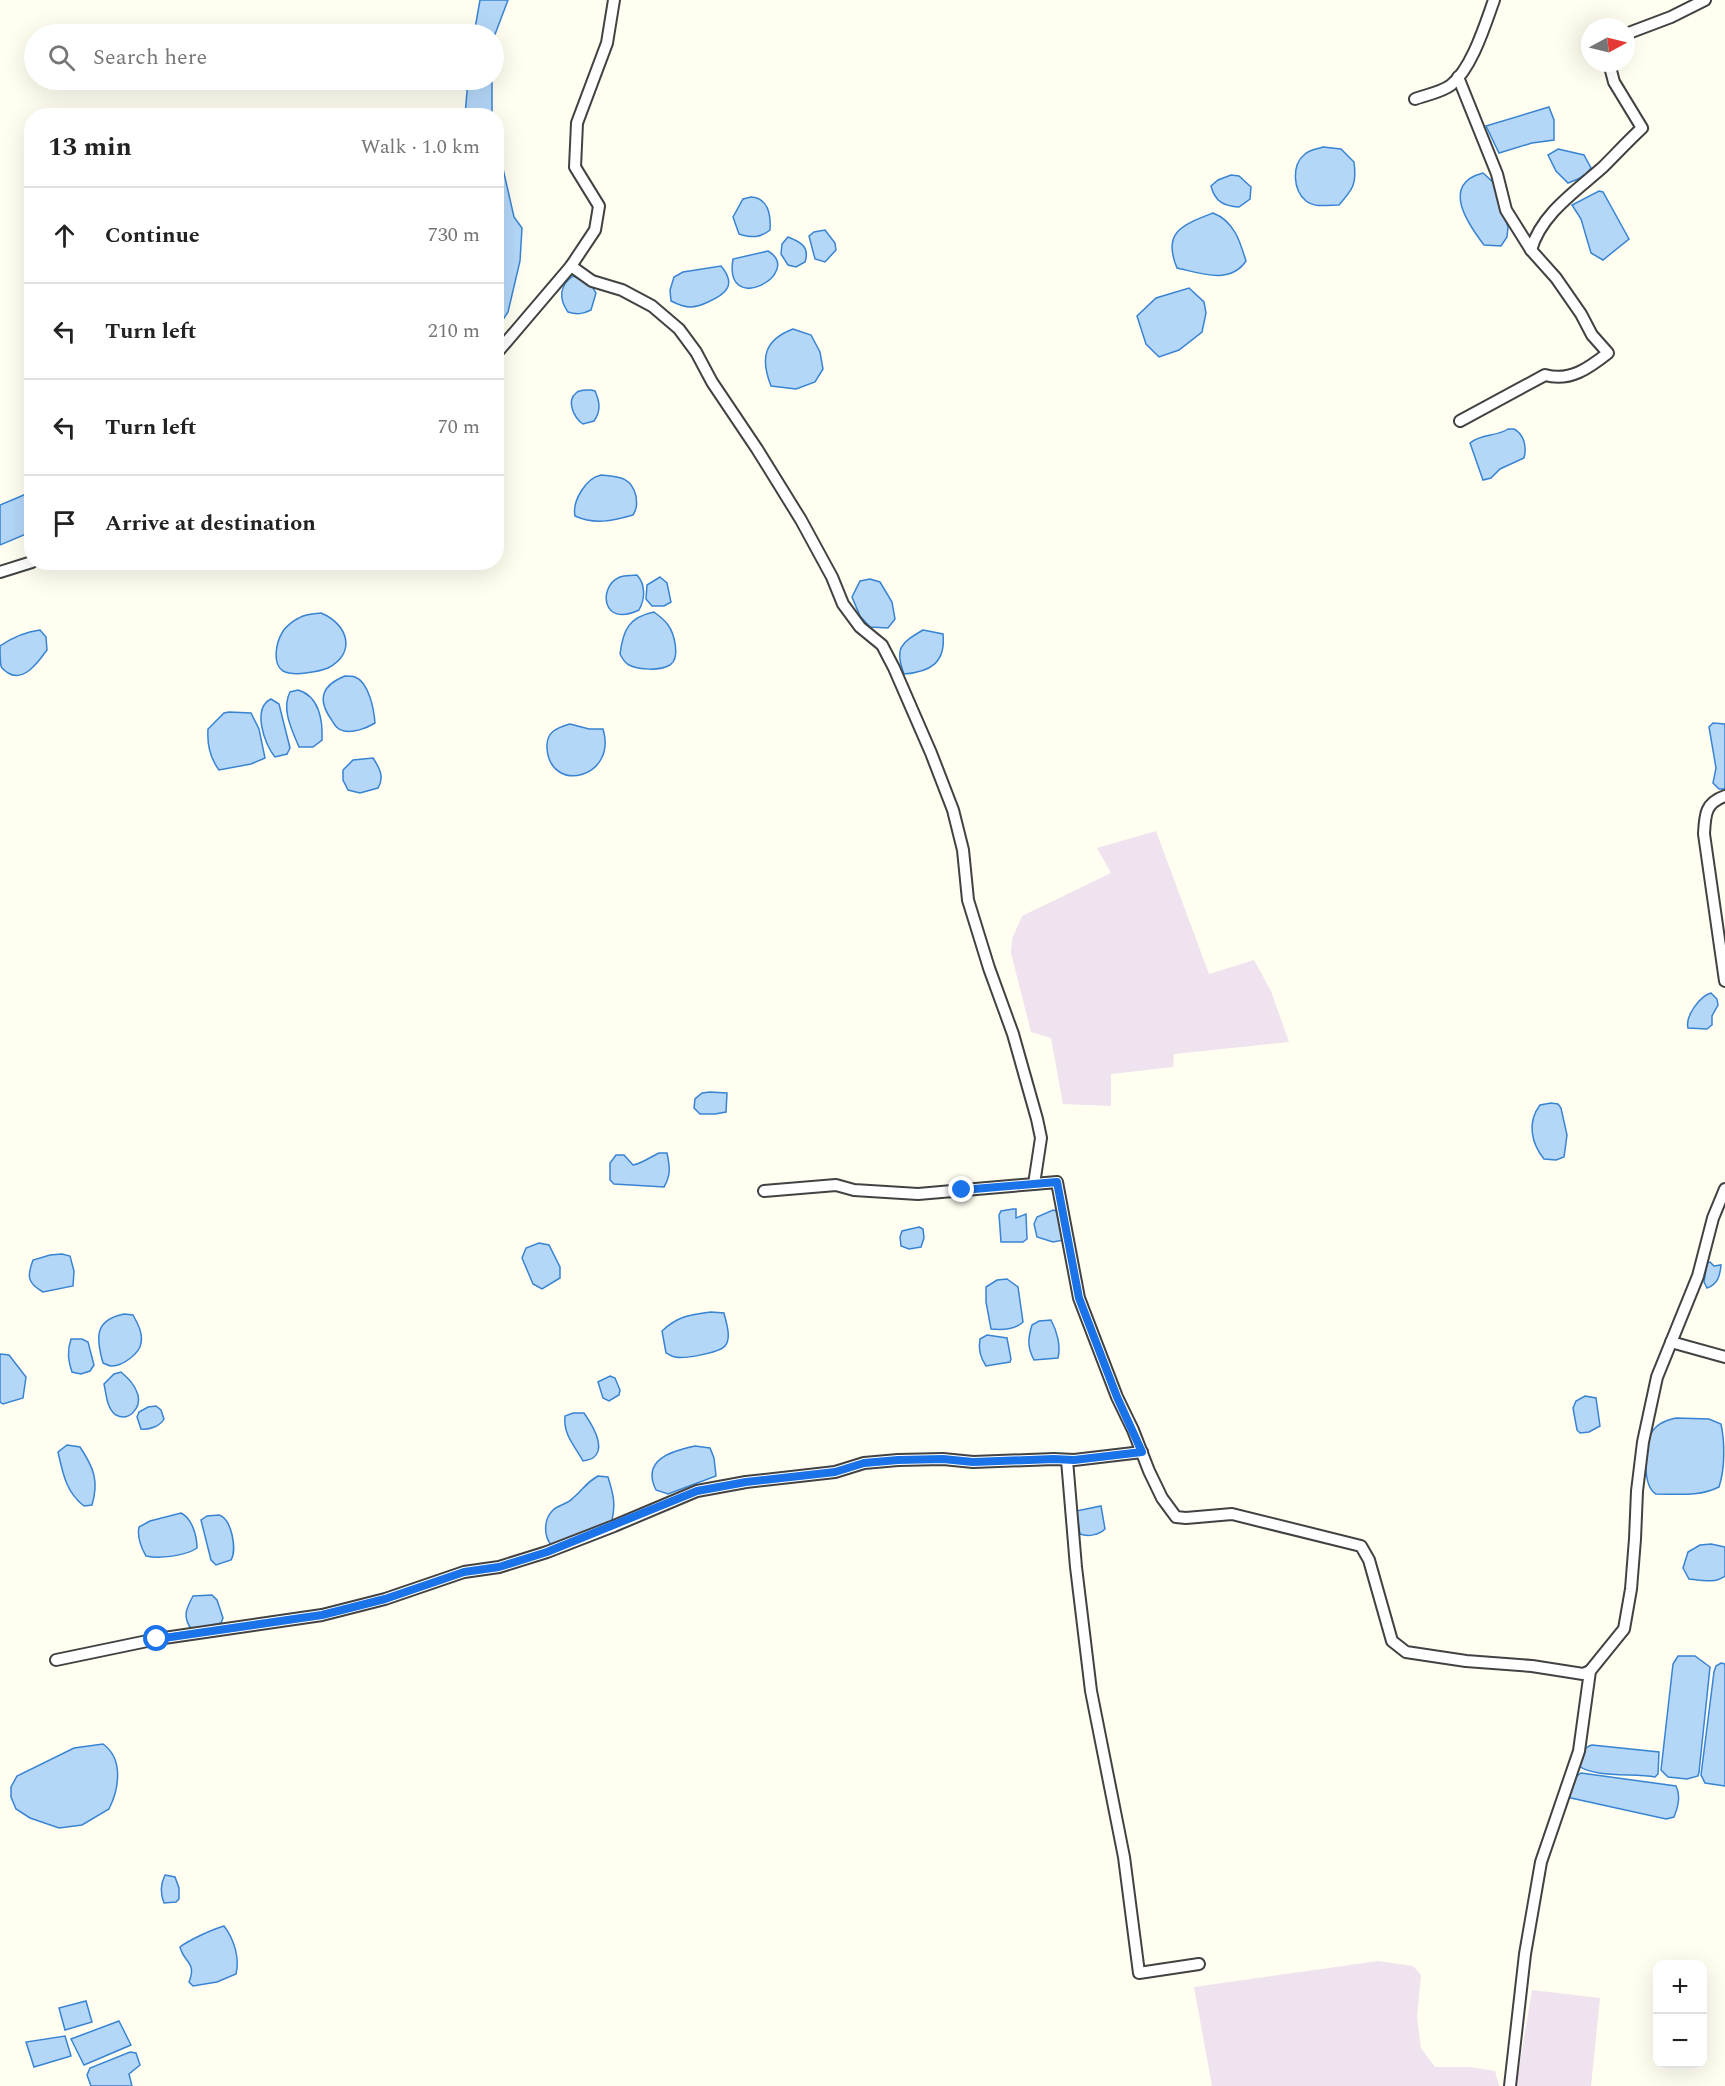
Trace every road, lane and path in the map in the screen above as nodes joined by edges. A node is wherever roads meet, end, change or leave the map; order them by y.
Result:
1 (614, 0) edge
2 (1494, 0) edge
3 (1705, 0) edge
4 (1635, 31) edge
5 (1611, 72) edge
6 (1458, 77) junction
7 (1415, 99) dead end
8 (1531, 249) junction
9 (571, 266) junction
10 (504, 345) edge
11 (1460, 421) dead end
12 (24, 564) edge
13 (0, 572) edge
14 (1725, 796) edge
15 (1725, 981) edge
16 (1034, 1184) junction
17 (1725, 1189) edge
18 (764, 1191) dead end
19 (1671, 1342) junction
20 (1725, 1357) edge
21 (1142, 1452) junction
22 (1067, 1460) junction
23 (56, 1660) dead end
24 (1590, 1671) junction
25 (1199, 1964) dead end
26 (1510, 2086) edge

1 - 9 street
2 - 6 street
3 - 4 street
5 - 8 street
6 - 7 street
6 - 8 street
8 - 11 street
9 - 10 street
9 - 16 street
12 - 13 street
14 - 15 street
16 - 18 street
16 - 21 street
17 - 19 street
19 - 20 street
19 - 24 street
21 - 22 street
21 - 24 street
22 - 23 street
22 - 25 street
24 - 26 street

